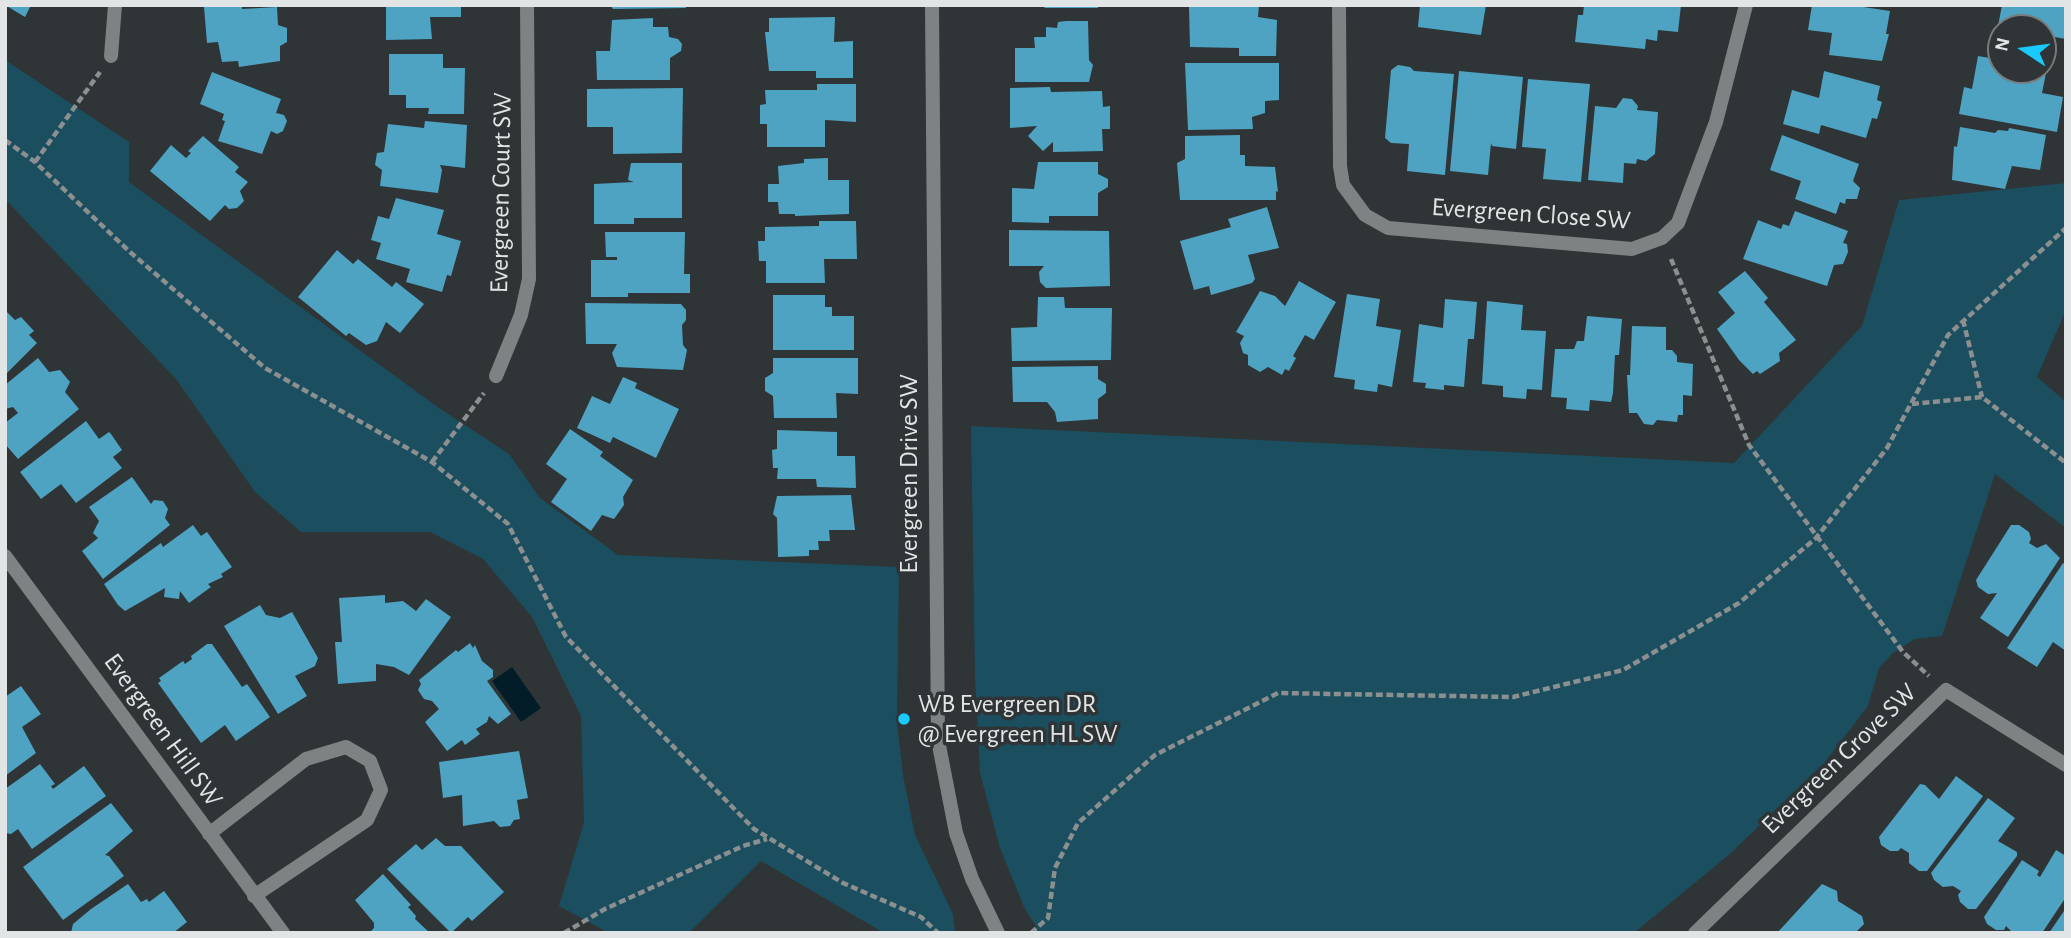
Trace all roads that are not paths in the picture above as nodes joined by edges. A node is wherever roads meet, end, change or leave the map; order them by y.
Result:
1 (115, 5) edge
2 (527, 5) edge
3 (932, 5) edge
4 (1339, 5) edge
5 (1745, 5) edge
6 (111, 56) road end
7 (496, 376) road end
8 (5, 556) edge
9 (2066, 765) edge
10 (209, 834) junction
11 (254, 896) junction
12 (283, 933) edge
13 (998, 933) edge
14 (1695, 933) edge

1 - 6 street
2 - 7 street, Evergreen Court SW
3 - 13 street, Evergreen Drive SW
4 - 5 street, Evergreen Close SW
8 - 10 street, Evergreen Hill SW
9 - 14 street, Evergreen Grove SW
10 - 11 street, Evergreen Hill SW
10 - 11 street
11 - 12 street, Evergreen Hill SW

